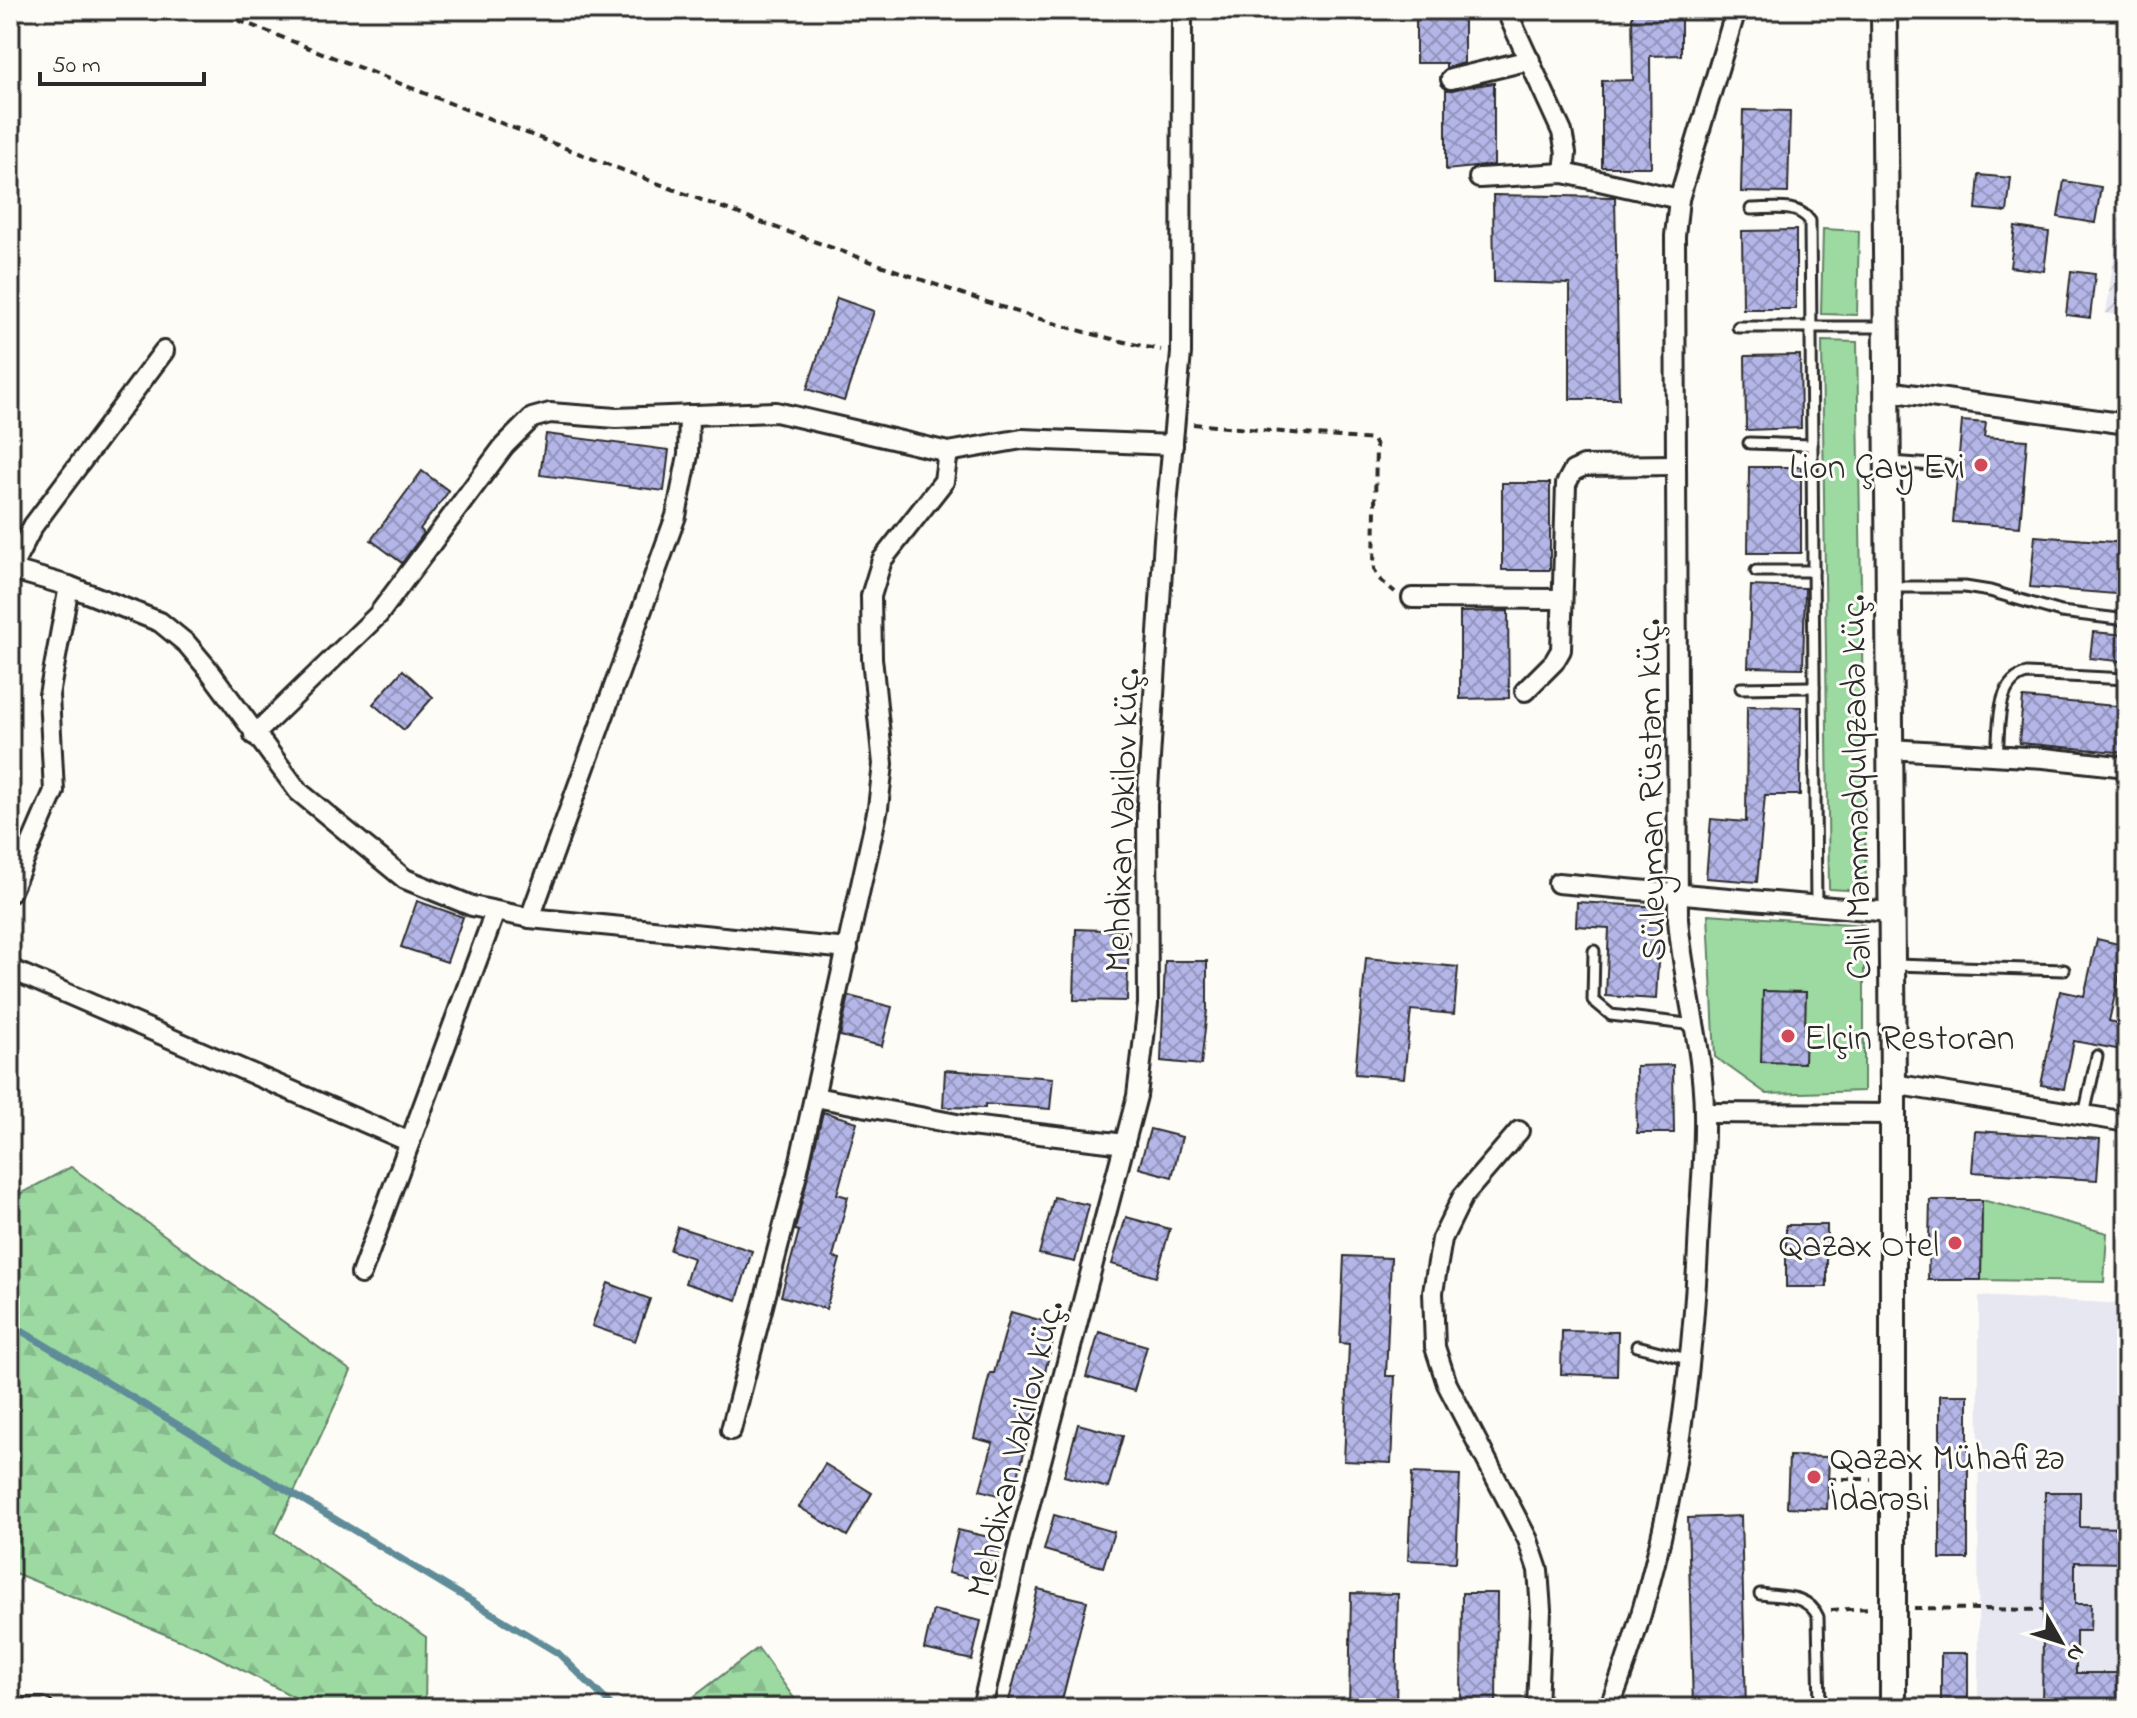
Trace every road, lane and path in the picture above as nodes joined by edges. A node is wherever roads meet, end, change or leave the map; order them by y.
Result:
1 (212, 10) edge
2 (1182, 10) edge
3 (1506, 10) edge
4 (1736, 10) edge
5 (1884, 10) edge
6 (1530, 60) junction
7 (1451, 79) dead end
8 (1564, 173) junction
9 (1479, 178) dead end
10 (1679, 199) junction
11 (1751, 209) dead end
12 (1738, 327) dead end
13 (1811, 327) junction
14 (1886, 327) junction
15 (164, 351) dead end
16 (1181, 353) junction
17 (1887, 391) junction
18 (689, 415) junction
19 (1176, 422) junction
20 (2127, 424) edge
21 (1749, 443) dead end
22 (1173, 445) junction
23 (1812, 445) junction
24 (948, 452) junction
25 (1887, 461) junction
26 (1676, 465) junction
27 (1947, 466) dead end
28 (10, 569) edge
29 (1756, 571) dead end
30 (1813, 571) junction
31 (69, 586) junction
32 (1888, 587) junction
33 (1412, 598) joint
34 (1562, 599) junction
35 (2127, 620) edge
36 (2127, 679) edge
37 (1814, 687) junction
38 (1741, 688) dead end
39 (1525, 691) dead end
40 (254, 735) junction
41 (1889, 749) junction
42 (1997, 755) junction
43 (2127, 767) edge
44 (1558, 883) dead end
45 (10, 893) edge
46 (1678, 894) junction
47 (1816, 906) junction
48 (495, 912) junction
49 (1890, 912) junction
50 (530, 918) junction
51 (848, 949) junction
52 (1594, 951) dead end
53 (1891, 965) junction
54 (10, 969) edge
55 (2064, 970) dead end
56 (1695, 1025) junction
57 (2097, 1056) dead end
58 (1893, 1084) junction
59 (815, 1097) junction
60 (1704, 1113) junction
61 (1893, 1114) junction
62 (2084, 1115) junction
63 (2127, 1122) edge
64 (1519, 1131) dead end
65 (410, 1142) junction
66 (1125, 1144) junction
67 (361, 1274) dead end
68 (1637, 1346) dead end
69 (1691, 1360) junction
70 (731, 1430) dead end
71 (1828, 1479) dead end
72 (1893, 1479) junction
73 (1760, 1594) dead end
74 (1893, 1608) junction
75 (2043, 1610) dead end
76 (1818, 1617) junction
77 (10, 1708) edge
78 (43, 1708) edge
79 (982, 1708) edge
80 (1537, 1708) edge
81 (1609, 1708) edge
82 (1820, 1708) edge
83 (1893, 1708) edge

1 - 16 path
2 - 16 street, Mehdixan Vəkilov küç.
3 - 6 street
4 - 10 street, Süleyman Rüstəm küç.
5 - 14 street, Cəlil Məmmədqulqzadə küç.
6 - 7 street
6 - 8 street
8 - 9 street
8 - 10 street
10 - 26 street, Süleyman Rüstəm küç.
11 - 13 lane
12 - 13 lane
13 - 14 lane
13 - 23 lane
14 - 17 street, Cəlil Məmmədqulqzadə küç.
15 - 28 street
16 - 19 street, Mehdixan Vəkilov küç.
17 - 20 street
17 - 25 street, Cəlil Məmmədqulqzadə küç.
18 - 24 street
18 - 40 street
18 - 50 street
19 - 22 street, Mehdixan Vəkilov küç.
19 - 33 path
21 - 23 lane
22 - 24 street
22 - 66 street, Mehdixan Vəkilov küç.
23 - 30 lane
24 - 51 street
25 - 27 lane
25 - 32 street, Cəlil Məmmədqulqzadə küç.
26 - 34 street
26 - 46 street, Süleyman Rüstəm küç.
28 - 31 street
29 - 30 lane
30 - 37 lane
31 - 40 street
31 - 45 street
32 - 35 lane
32 - 41 street, Cəlil Məmmədqulqzadə küç.
33 - 34 street
34 - 39 street
36 - 42 lane
37 - 38 lane
37 - 47 lane
40 - 48 street
41 - 42 street
41 - 49 street, Cəlil Məmmədqulqzadə küç.
42 - 43 street
44 - 46 street
46 - 47 street
46 - 56 street, Süleyman Rüstəm küç.
47 - 49 street
48 - 50 street
48 - 65 street
49 - 53 street, Cəlil Məmmədqulqzadə küç.
50 - 51 street
51 - 59 street
52 - 56 lane
53 - 55 lane
53 - 58 street, Cəlil Məmmədqulqzadə küç.
54 - 65 street
56 - 60 street, Süleyman Rüstəm küç.
57 - 62 lane
58 - 61 street, Cəlil Məmmədqulqzadə küç.
58 - 62 street
59 - 66 street
59 - 70 street
60 - 61 street
60 - 69 street, Süleyman Rüstəm küç.
61 - 72 street, Cəlil Məmmədqulqzadə küç.
62 - 63 street
64 - 80 street
65 - 67 street
66 - 79 street, Mehdixan Vəkilov küç.
68 - 69 lane
69 - 81 street, Süleyman Rüstəm küç.
71 - 72 path
72 - 74 street, Cəlil Məmmədqulqzadə küç.
73 - 76 lane
74 - 75 path
74 - 76 path
74 - 83 street, Cəlil Məmmədqulqzadə küç.
76 - 82 lane
77 - 78 street

